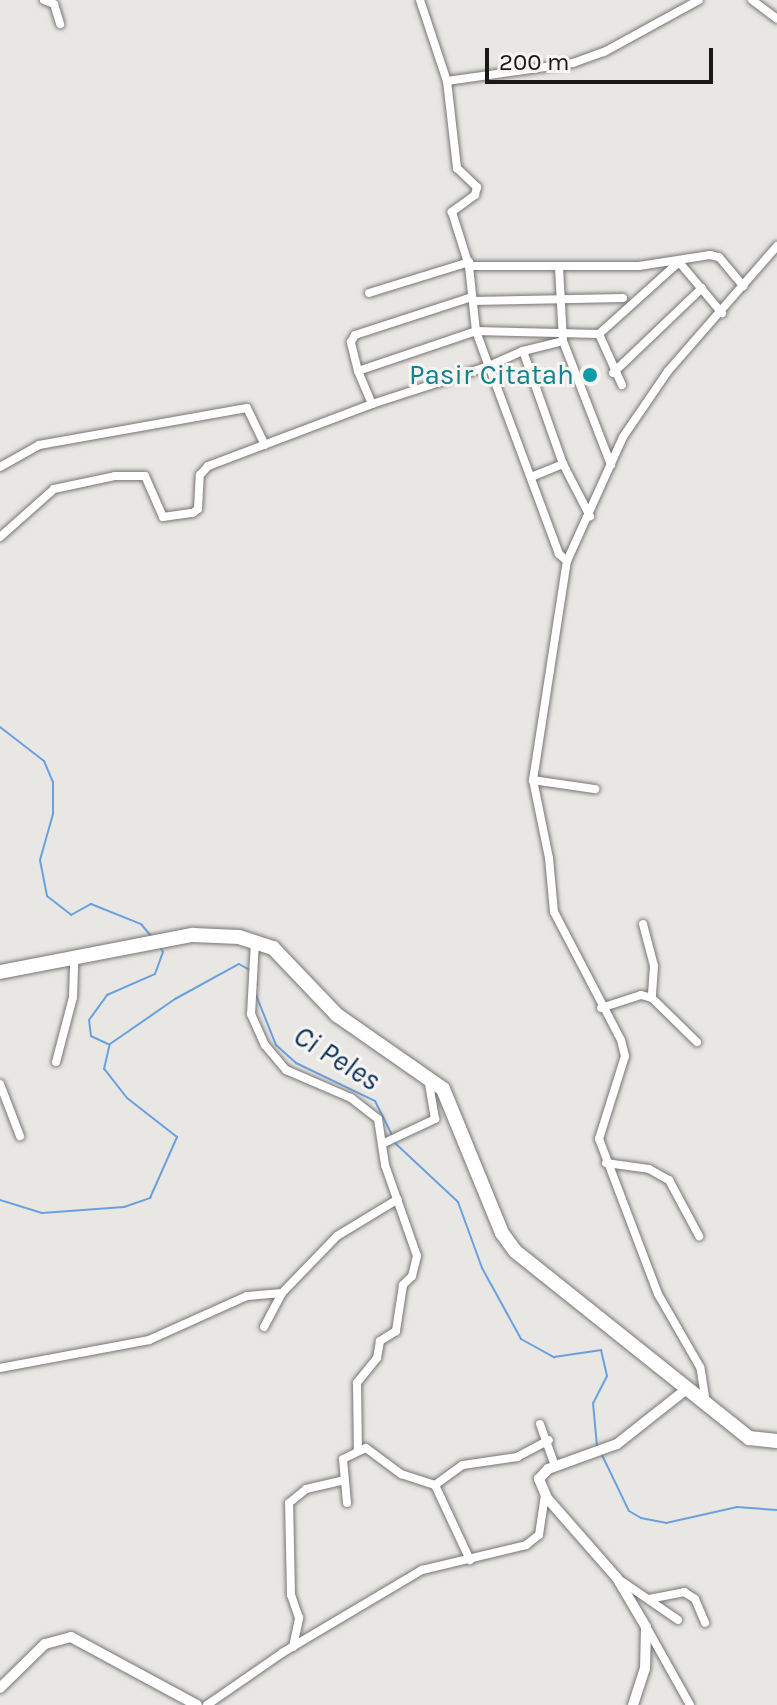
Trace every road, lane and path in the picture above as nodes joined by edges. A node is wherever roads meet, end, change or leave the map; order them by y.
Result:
1 (44, 0) edge
2 (420, 0) edge
3 (699, 0) edge
4 (752, 0) edge
5 (777, 19) edge
6 (60, 24) dead end
7 (447, 81) junction
8 (777, 246) edge
9 (679, 262) junction
10 (469, 264) junction
11 (559, 267) junction
12 (743, 286) junction
13 (702, 288) junction
14 (369, 293) dead end
15 (623, 298) dead end
16 (472, 299) junction
17 (560, 302) junction
18 (722, 313) junction
19 (476, 331) junction
20 (599, 334) junction
21 (562, 337) junction
22 (523, 351) junction
23 (489, 366) junction
24 (358, 371) junction
25 (613, 373) junction
26 (622, 385) dead end
27 (372, 404) junction
28 (265, 445) junction
29 (563, 464) junction
30 (611, 465) junction
31 (0, 467) edge
32 (531, 477) junction
33 (590, 516) junction
34 (0, 537) edge
35 (567, 561) junction
36 (533, 780) junction
37 (595, 789) dead end
38 (643, 924) dead end
39 (255, 940) junction
40 (74, 960) junction
41 (0, 972) edge
42 (652, 998) junction
43 (601, 1008) junction
44 (697, 1042) dead end
45 (56, 1062) dead end
46 (427, 1074) junction
47 (0, 1084) edge
48 (20, 1136) dead end
49 (388, 1139) junction
50 (606, 1163) junction
51 (398, 1199) junction
52 (699, 1236) dead end
53 (282, 1293) junction
54 (264, 1327) dead end
55 (0, 1368) edge
56 (684, 1385) junction
57 (705, 1388) junction
58 (706, 1403) junction
59 (540, 1424) dead end
60 (549, 1440) junction
61 (777, 1441) edge
62 (358, 1451) junction
63 (555, 1466) junction
64 (345, 1480) junction
65 (435, 1485) junction
66 (545, 1495) junction
67 (347, 1503) dead end
68 (470, 1560) junction
69 (617, 1578) junction
70 (649, 1599) junction
71 (678, 1620) dead end
72 (705, 1623) dead end
73 (646, 1627) junction
74 (293, 1647) junction
75 (0, 1688) edge
76 (197, 1705) edge
77 (207, 1705) edge
78 (633, 1705) edge
79 (690, 1705) edge

1 - 6 street
2 - 7 street
3 - 7 street
4 - 5 street
7 - 10 street
8 - 12 street
9 - 11 street
9 - 12 street
9 - 13 street
9 - 20 street
10 - 11 street
10 - 14 street
10 - 16 street
11 - 17 street
12 - 18 street
13 - 18 street
13 - 25 street
15 - 17 street
16 - 17 street
16 - 19 street
16 - 24 street
17 - 21 street
18 - 30 street
19 - 21 street
19 - 23 street
19 - 24 street
20 - 21 street
20 - 25 street
21 - 22 street
21 - 30 street
22 - 23 street
22 - 29 street
23 - 27 street
23 - 32 street
24 - 27 street
25 - 26 street
27 - 28 street
28 - 31 street
28 - 34 street
29 - 32 street
29 - 33 street
30 - 33 street
32 - 35 street
33 - 35 street
35 - 36 street
36 - 37 street
36 - 43 street
38 - 42 street
39 - 40 highway
39 - 46 highway
39 - 49 street
40 - 41 highway
40 - 45 street
42 - 43 street
42 - 44 street
43 - 50 street
46 - 49 street
46 - 56 highway
47 - 48 street
49 - 51 street
50 - 52 street
50 - 57 street
51 - 53 street
51 - 62 street
53 - 54 street
53 - 55 street
56 - 57 street
56 - 58 highway
56 - 63 street
57 - 58 street
58 - 61 highway
59 - 60 street
60 - 63 street
60 - 65 street
62 - 64 street
62 - 65 street
63 - 66 street
64 - 67 street
64 - 74 street
65 - 68 street
66 - 68 street
66 - 69 street
68 - 74 street
69 - 70 street
69 - 73 street
70 - 71 street
70 - 72 street
73 - 78 street
73 - 79 street
74 - 77 street
75 - 76 street

